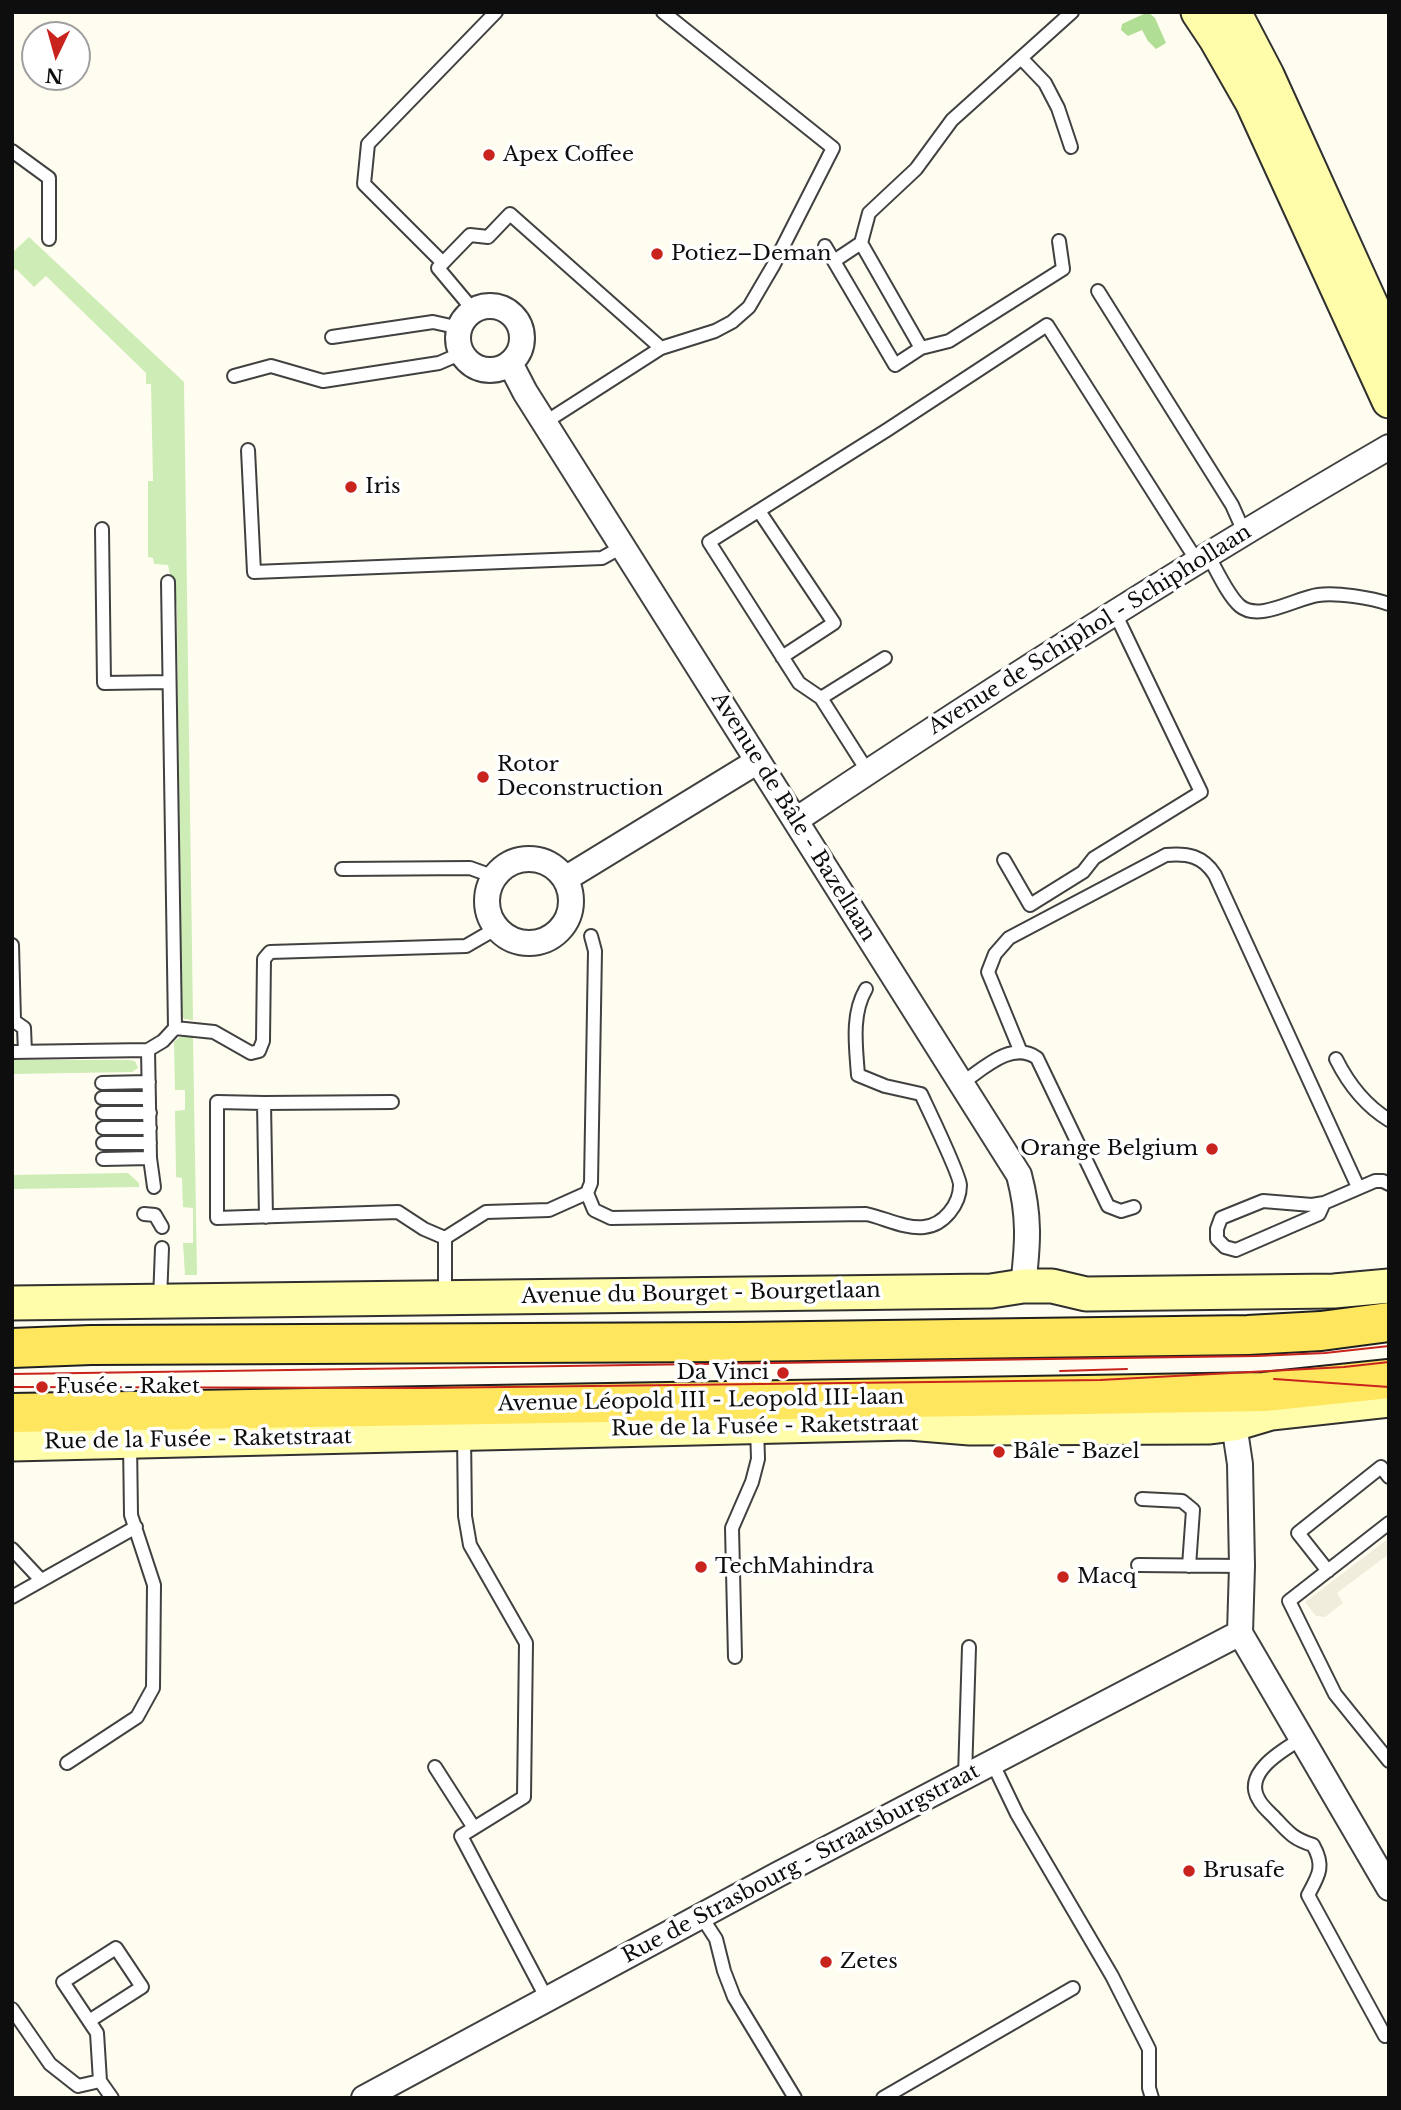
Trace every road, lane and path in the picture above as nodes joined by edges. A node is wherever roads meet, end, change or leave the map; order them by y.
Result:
1 (496, 12) edge
2 (663, 12) edge
3 (1072, 12) edge
4 (1198, 12) edge
5 (1234, 12) edge
6 (1021, 58) junction
7 (1071, 148) dead end
8 (12, 151) edge
9 (49, 239) dead end
10 (1059, 241) dead end
11 (861, 243) junction
12 (825, 246) dead end
13 (834, 261) junction
14 (443, 263) junction
15 (1098, 290) dead end
16 (467, 320) junction
17 (332, 337) dead end
18 (1389, 344) edge
19 (661, 348) junction
20 (922, 348) junction
21 (462, 353) junction
22 (510, 363) junction
23 (234, 376) dead end
24 (1389, 401) edge
25 (544, 423) junction
26 (1389, 447) edge
27 (248, 450) dead end
28 (759, 510) junction
29 (102, 529) dead end
30 (1244, 532) junction
31 (622, 547) junction
32 (1202, 558) junction
33 (167, 582) dead end
34 (1389, 604) edge
35 (1115, 613) junction
36 (782, 657) junction
37 (885, 658) dead end
38 (169, 682) junction
39 (821, 698) junction
40 (758, 761) junction
41 (868, 772) junction
42 (796, 820) junction
43 (1004, 860) dead end
44 (342, 869) dead end
45 (495, 877) junction
46 (565, 879) junction
47 (497, 928) junction
48 (591, 936) dead end
49 (12, 945) edge
50 (866, 989) dead end
51 (175, 1028) junction
52 (1020, 1050) junction
53 (148, 1051) junction
54 (18, 1052) edge
55 (1336, 1059) dead end
56 (149, 1082) junction
57 (102, 1083) dead end
58 (962, 1083) junction
59 (102, 1098) dead end
60 (149, 1098) junction
61 (392, 1102) dead end
62 (264, 1103) junction
63 (149, 1112) junction
64 (103, 1113) dead end
65 (1389, 1121) edge
66 (103, 1128) dead end
67 (150, 1128) junction
68 (103, 1143) dead end
69 (150, 1143) junction
70 (103, 1158) dead end
71 (150, 1158) junction
72 (1389, 1184) edge
73 (154, 1187) dead end
74 (1358, 1187) junction
75 (587, 1193) junction
76 (1324, 1203) junction
77 (1133, 1208) dead end
78 (144, 1214) dead end
79 (266, 1217) junction
80 (162, 1227) dead end
81 (445, 1238) junction
82 (162, 1248) dead end
83 (1023, 1286) junction
84 (1389, 1286) edge
85 (445, 1296) junction
86 (160, 1301) junction
87 (12, 1303) edge
88 (1389, 1322) edge
89 (12, 1348) edge
90 (1374, 1396) edge
91 (12, 1413) edge
92 (1234, 1424) junction
93 (757, 1426) junction
94 (464, 1433) junction
95 (130, 1442) junction
96 (12, 1444) edge
97 (1389, 1477) edge
98 (1142, 1499) dead end
99 (1389, 1523) edge
100 (136, 1527) junction
101 (12, 1549) edge
102 (1138, 1565) dead end
103 (1189, 1566) junction
104 (1242, 1566) junction
105 (1328, 1571) junction
106 (41, 1580) junction
107 (12, 1597) edge
108 (1240, 1633) junction
109 (968, 1647) dead end
110 (736, 1657) dead end
111 (1301, 1739) junction
112 (1389, 1761) edge
113 (992, 1762) junction
114 (67, 1763) dead end
115 (435, 1767) dead end
116 (965, 1776) junction
117 (474, 1828) junction
118 (1389, 1888) edge
119 (701, 1916) junction
120 (1073, 1988) dead end
121 (547, 1999) junction
122 (12, 2010) edge
123 (89, 2021) junction
124 (1389, 2034) edge
125 (100, 2081) junction
126 (112, 2098) edge
127 (364, 2098) edge
128 (795, 2098) edge
129 (883, 2098) edge
130 (1152, 2098) edge

1 - 14 lane
2 - 19 lane
3 - 6 lane
4 - 24 street
5 - 18 street
6 - 7 lane
6 - 11 lane
8 - 9 lane
10 - 20 lane
11 - 13 lane
11 - 20 lane
12 - 13 lane
13 - 20 lane
14 - 16 lane
14 - 19 lane
15 - 30 lane
16 - 17 lane
16 - 21 street
16 - 22 street
19 - 25 lane
21 - 22 street
21 - 23 lane
22 - 25 street, Avenue de Bâle - Bazellaan
25 - 31 street, Avenue de Bâle - Bazellaan
26 - 30 street, Avenue de Schiphol - Schiphollaan
27 - 31 lane
28 - 32 lane
28 - 36 lane
28 - 36 lane
29 - 38 lane
30 - 32 street, Avenue de Schiphol - Schiphollaan
31 - 40 street, Avenue de Bâle - Bazellaan
32 - 34 lane
32 - 35 street, Avenue de Schiphol - Schiphollaan
33 - 38 lane
35 - 41 street, Avenue de Schiphol - Schiphollaan
35 - 43 lane
36 - 39 lane
37 - 39 lane
38 - 51 lane
39 - 41 lane
40 - 42 street, Avenue de Bâle - Bazellaan
40 - 46 street
41 - 42 street, Avenue de Schiphol - Schiphollaan
42 - 58 street, Avenue de Bâle - Bazellaan
44 - 45 lane
45 - 46 street
45 - 47 street
46 - 47 street
47 - 51 lane
48 - 75 lane
49 - 54 lane
50 - 75 lane
51 - 53 lane
52 - 58 lane
52 - 74 lane
52 - 77 lane
53 - 54 lane
53 - 56 lane
55 - 65 lane
56 - 57 lane
56 - 60 lane
58 - 83 street, Avenue de Bâle - Bazellaan
59 - 60 lane
60 - 63 lane
61 - 62 lane
62 - 79 lane
62 - 79 lane
63 - 64 lane
63 - 67 lane
66 - 67 lane
67 - 69 lane
68 - 69 lane
69 - 71 lane
70 - 71 lane
71 - 73 lane
72 - 74 lane
74 - 76 lane
75 - 81 lane
76 - 76 lane
78 - 80 lane
79 - 81 lane
81 - 85 lane
82 - 86 lane
83 - 84 street, Avenue du Bourget - Bourgetlaan
83 - 85 street, Avenue du Bourget - Bourgetlaan
85 - 86 street, Avenue du Bourget - Bourgetlaan
86 - 87 street, Avenue du Bourget - Bourgetlaan
88 - 89 main road
90 - 91 main road, Avenue Léopold III - Leopold III-laan
90 - 92 street, Rue de la Fusée - Raketstraat
92 - 93 street, Rue de la Fusée - Raketstraat
92 - 104 street
93 - 94 street, Rue de la Fusée - Raketstraat
93 - 110 lane
94 - 95 street, Rue de la Fusée - Raketstraat
94 - 117 lane
95 - 96 street, Rue de la Fusée - Raketstraat
95 - 100 lane
97 - 105 lane
98 - 103 lane
99 - 105 lane
100 - 106 lane
100 - 114 lane
101 - 106 lane
102 - 103 lane
103 - 104 lane
104 - 108 street
105 - 112 lane
106 - 107 lane
108 - 111 street
108 - 113 street, Rue de Strasbourg - Straatsburgstraat
109 - 116 lane
111 - 118 street
111 - 124 lane
113 - 116 street, Rue de Strasbourg - Straatsburgstraat
113 - 130 lane
115 - 117 lane
116 - 119 street, Rue de Strasbourg - Straatsburgstraat
117 - 121 lane
119 - 121 street, Rue de Strasbourg - Straatsburgstraat
119 - 128 lane
120 - 129 lane
121 - 127 street, Rue de Strasbourg - Straatsburgstraat
122 - 125 lane
123 - 123 lane
123 - 125 lane
125 - 126 lane

